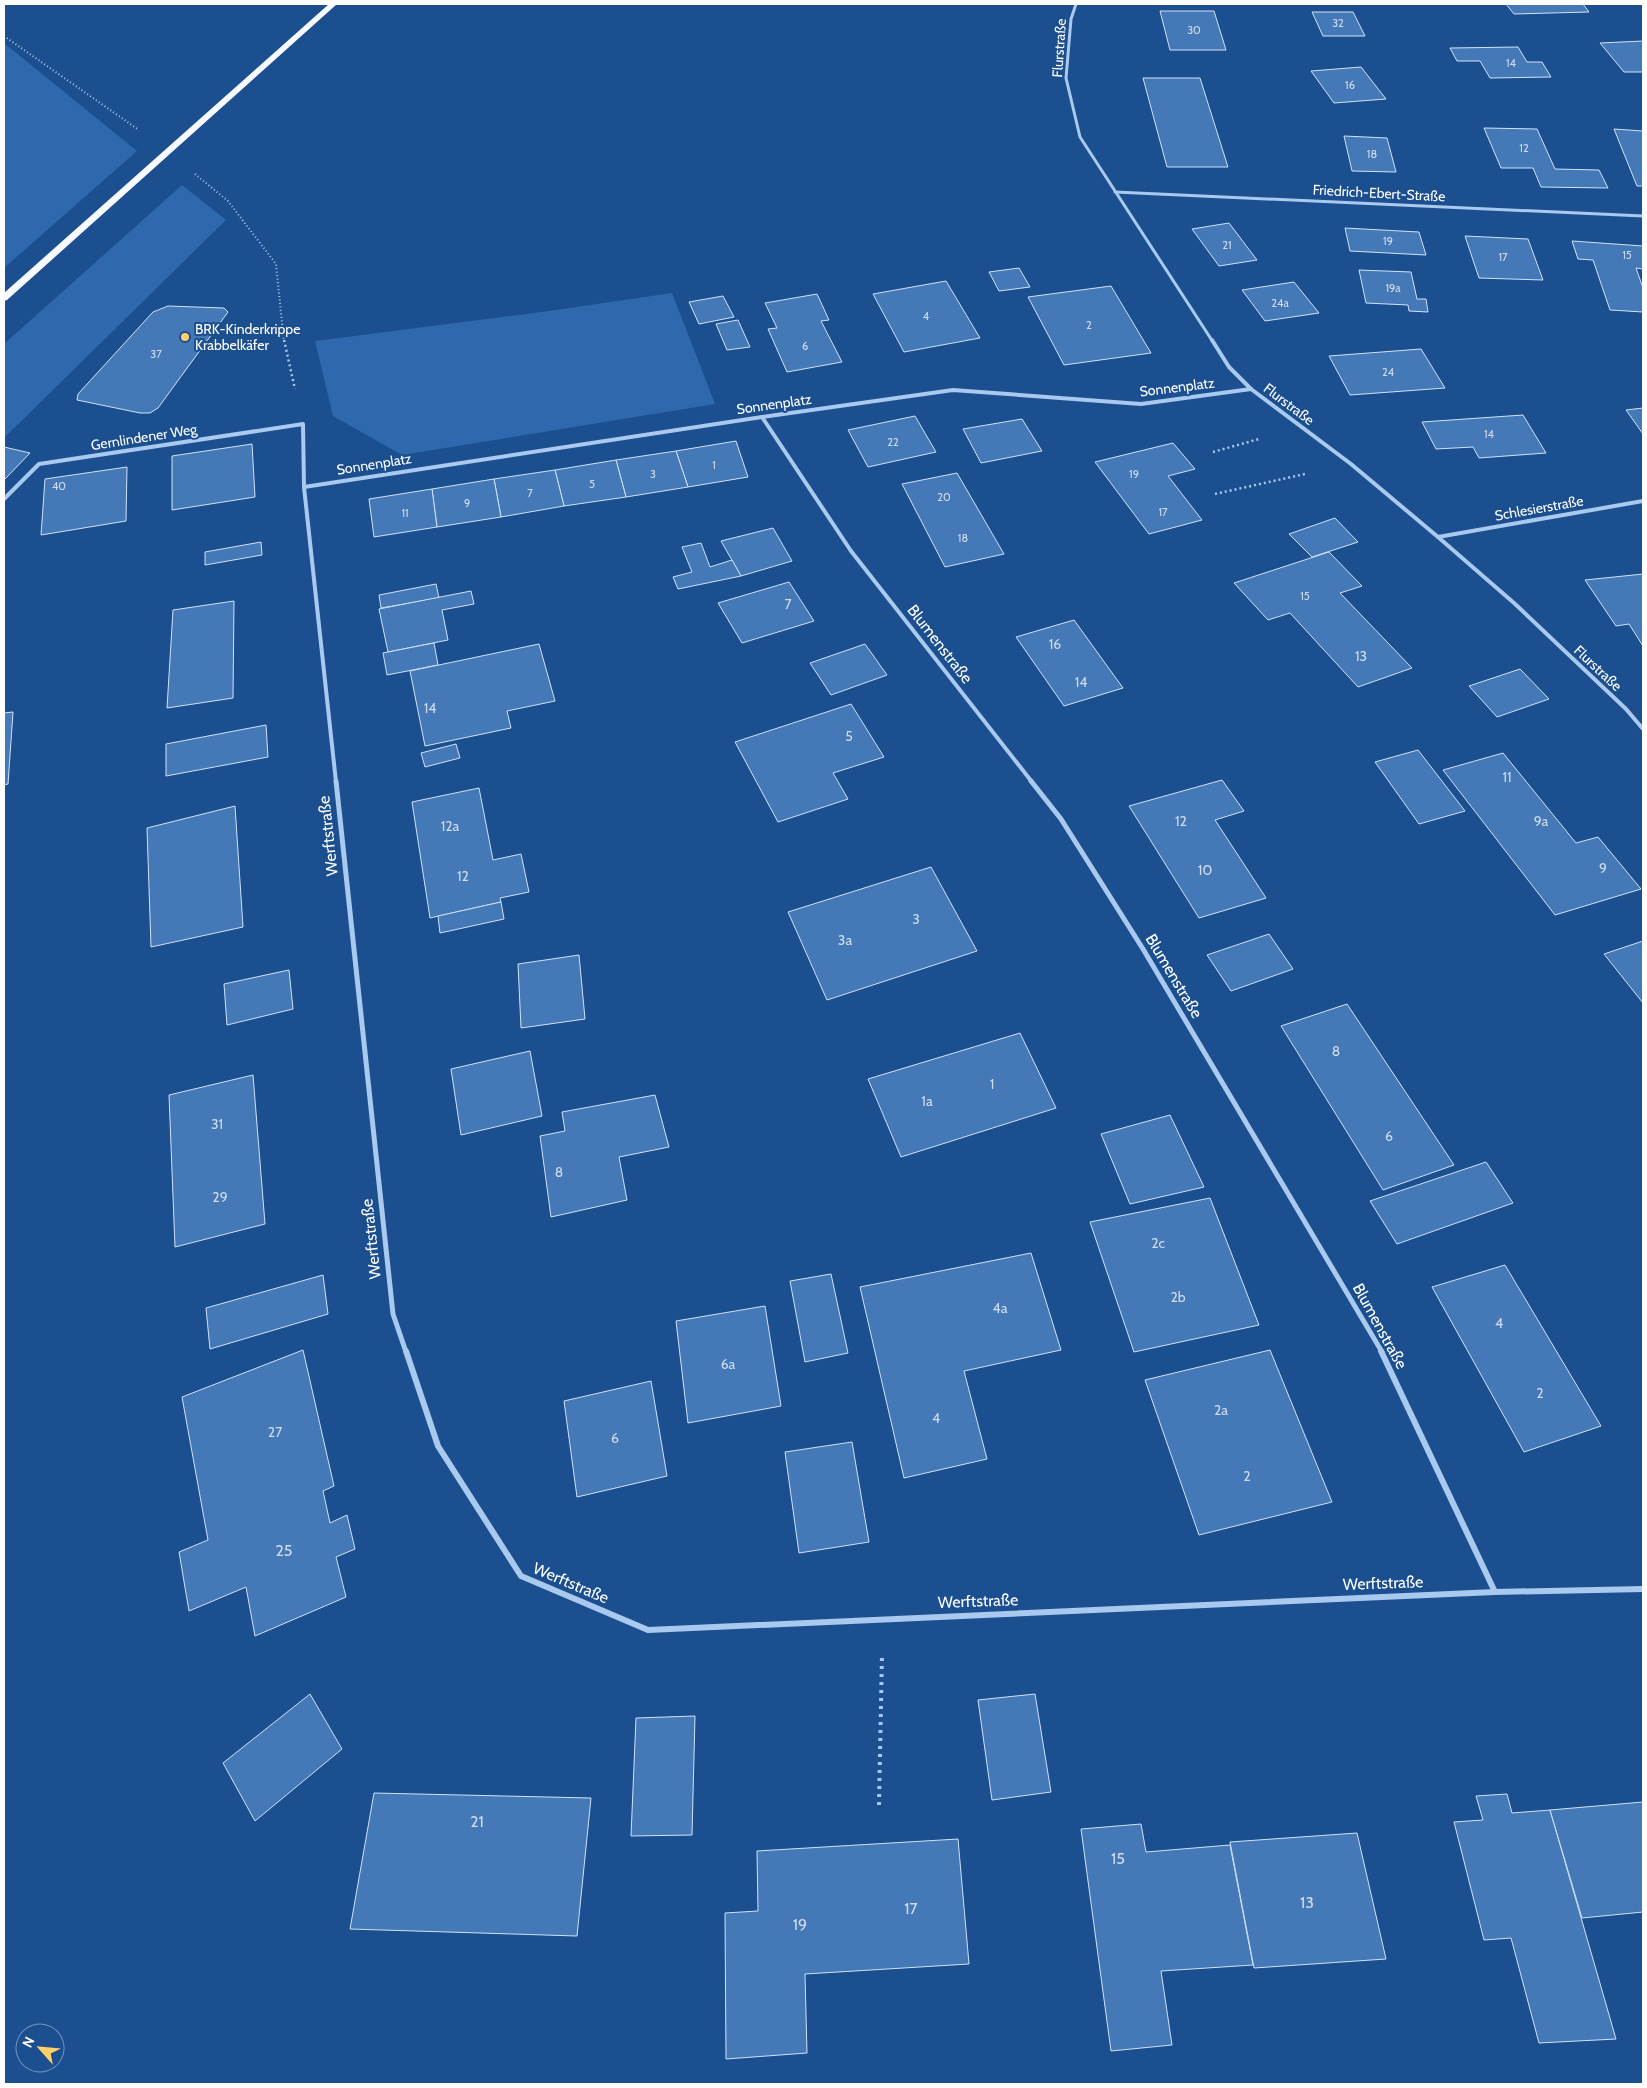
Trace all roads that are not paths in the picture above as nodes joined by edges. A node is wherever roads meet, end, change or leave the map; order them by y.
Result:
1 (333, 4) edge
2 (1076, 4) edge
3 (1115, 192) junction
4 (1643, 216) edge
5 (4, 298) edge
6 (1251, 389) junction
7 (762, 417) junction
8 (303, 424) joint
9 (304, 486) junction
10 (4, 499) edge
11 (1643, 501) edge
12 (1438, 537) junction
13 (1643, 729) edge
14 (1643, 1589) edge
15 (1495, 1592) junction

1 - 5 highway
2 - 3 street, Flurstraße
3 - 4 street, Friedrich-Ebert-Straße
3 - 6 street, Flurstraße
6 - 7 street, Sonnenplatz
6 - 12 street, Flurstraße
7 - 9 street, Sonnenplatz
7 - 15 street, Blumenstraße
8 - 9 street, Werftstraße
8 - 10 street, Gernlindener Weg
9 - 15 street, Werftstraße
11 - 12 street, Schlesierstraße
12 - 13 street, Flurstraße
14 - 15 street, Werftstraße

